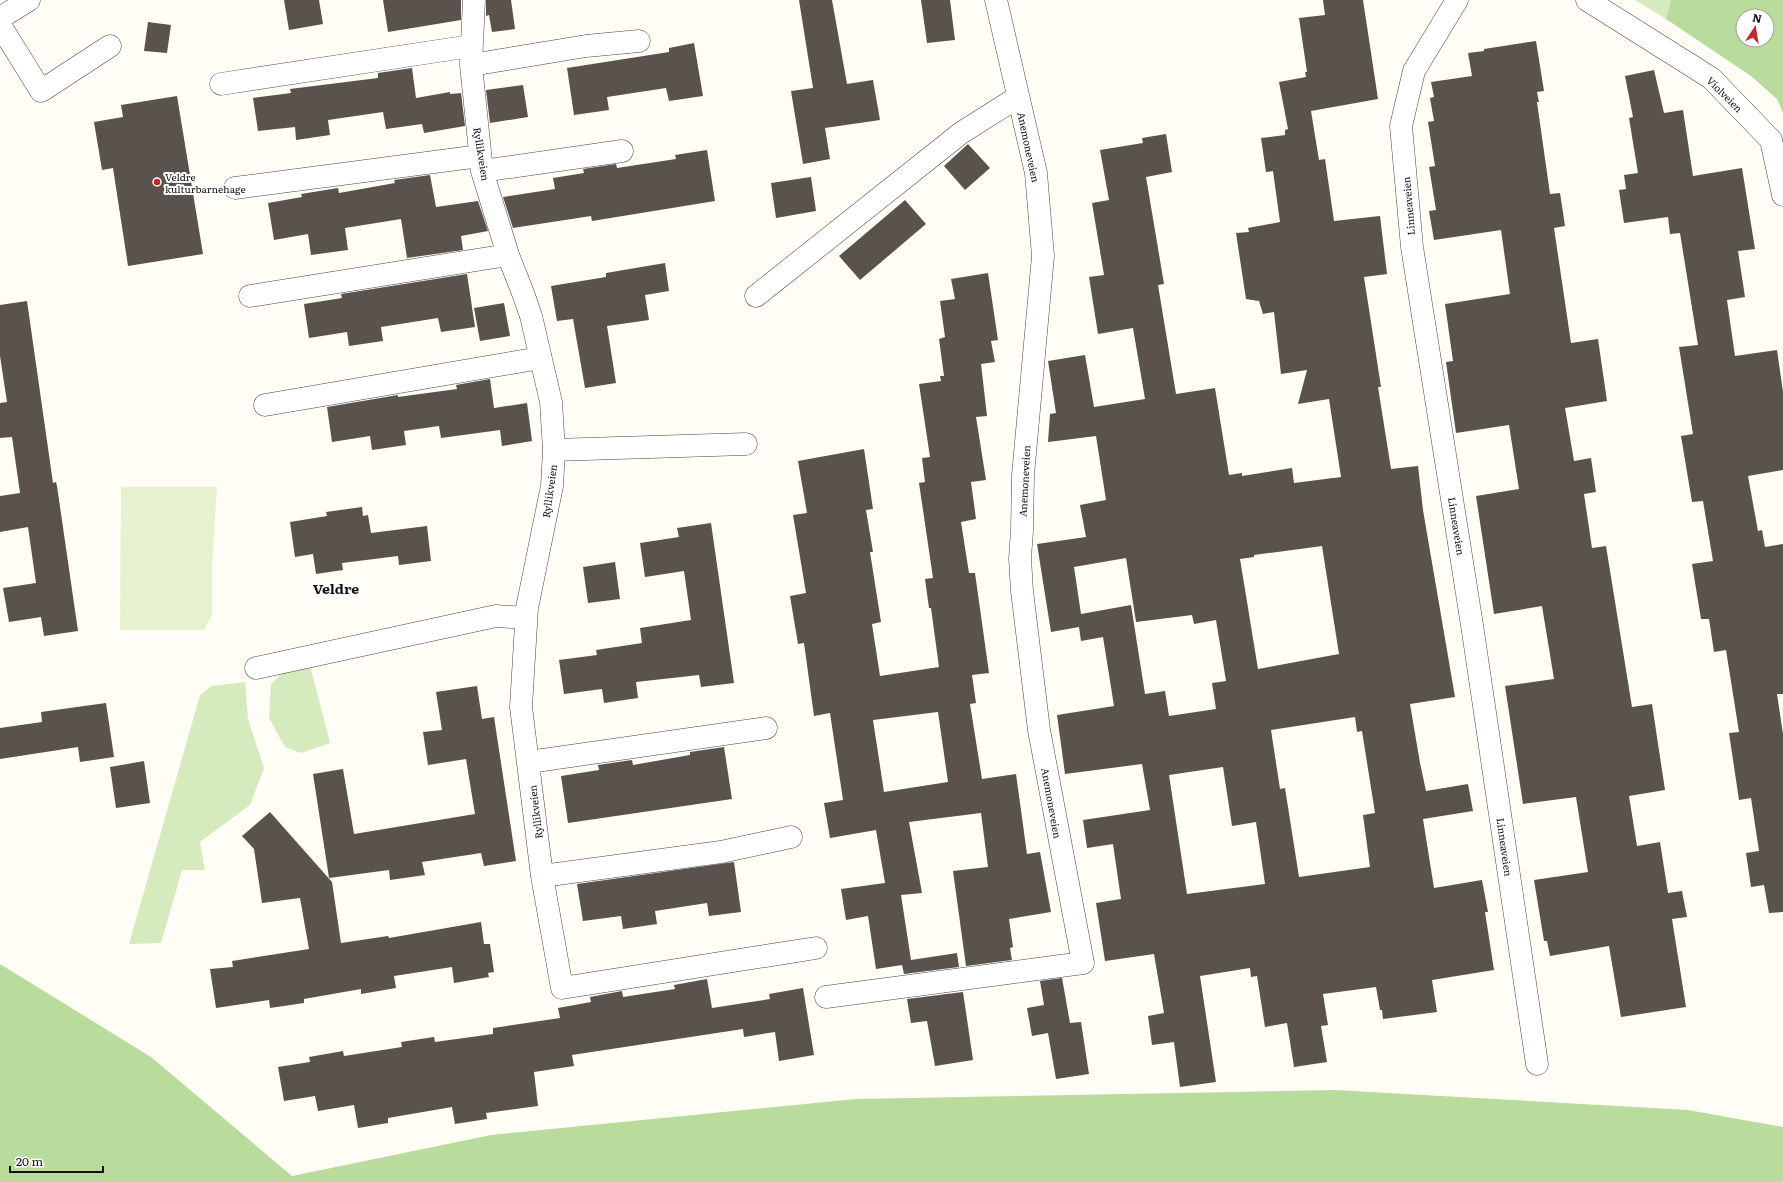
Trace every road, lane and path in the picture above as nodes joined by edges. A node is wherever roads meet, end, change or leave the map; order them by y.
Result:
1 (29, 0) edge
2 (474, 0) edge
3 (996, 0) edge
4 (1457, 0) edge
5 (1587, 0) edge
6 (0, 18) edge
7 (0, 25) edge
8 (639, 41) dead end
9 (110, 46) dead end
10 (471, 55) junction
11 (221, 84) dead end
12 (1018, 97) junction
13 (622, 151) dead end
14 (481, 164) junction
15 (235, 188) dead end
16 (1783, 195) edge
17 (508, 255) junction
18 (250, 296) dead end
19 (756, 296) dead end
20 (540, 358) junction
21 (265, 405) dead end
22 (746, 444) dead end
23 (554, 450) junction
24 (526, 618) junction
25 (256, 668) dead end
26 (766, 728) dead end
27 (529, 762) junction
28 (791, 836) dead end
29 (542, 876) junction
30 (816, 948) dead end
31 (826, 997) dead end
32 (1537, 1064) dead end

1 - 6 street
2 - 10 street, Ryllikveien
3 - 12 street, Anemoneveien
4 - 32 street, Linneaveien
5 - 16 street, Violveien
7 - 9 street
8 - 10 street
10 - 11 street
10 - 14 street, Ryllikveien
12 - 19 street
12 - 31 street, Anemoneveien
13 - 14 street
14 - 15 street
14 - 17 street, Ryllikveien
17 - 18 street
17 - 20 street, Ryllikveien
20 - 21 street
20 - 23 street, Ryllikveien
22 - 23 street
23 - 24 street, Ryllikveien
24 - 25 street
24 - 27 street, Ryllikveien
26 - 27 street
27 - 29 street, Ryllikveien
28 - 29 street
29 - 30 street, Ryllikveien

